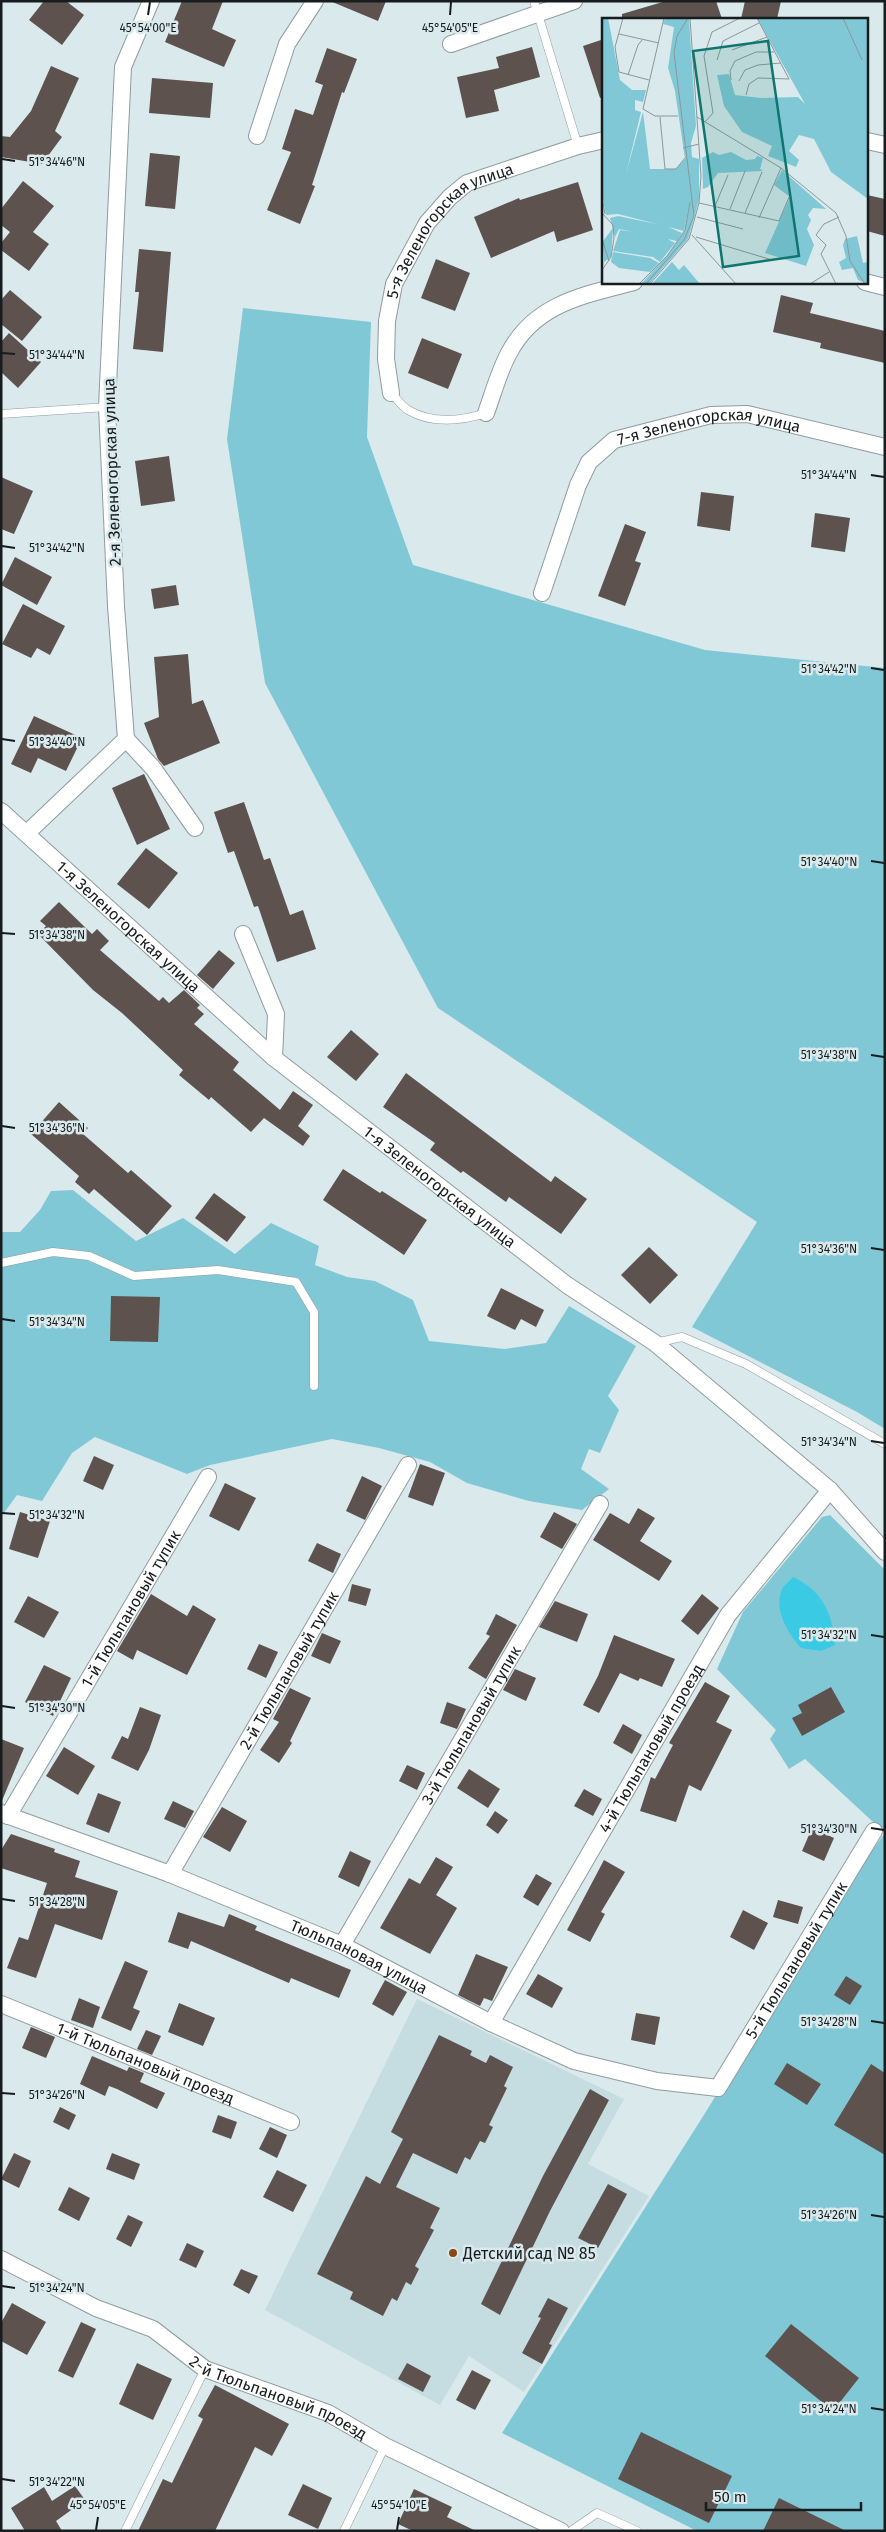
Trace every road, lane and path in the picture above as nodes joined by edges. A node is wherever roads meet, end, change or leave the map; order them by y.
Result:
1 (151, 1) edge
2 (315, 1) edge
3 (574, 1) edge
4 (536, 7) edge
5 (451, 44) dead end
6 (257, 136) dead end
7 (602, 140) edge
8 (868, 140) edge
9 (885, 144) edge
10 (578, 146) junction
11 (868, 283) edge
12 (627, 284) edge
13 (885, 287) edge
14 (391, 393) joint
15 (107, 407) junction
16 (486, 413) joint
17 (1, 414) edge
18 (885, 447) edge
19 (542, 593) dead end
20 (126, 738) junction
21 (1, 811) edge
22 (195, 828) dead end
23 (27, 833) junction
24 (243, 934) dead end
25 (274, 1058) junction
26 (1, 1263) edge
27 (655, 1343) junction
28 (314, 1386) dead end
29 (885, 1444) edge
30 (408, 1466) dead end
31 (208, 1477) dead end
32 (830, 1490) junction
33 (600, 1504) dead end
34 (885, 1552) edge
35 (5, 1814) edge
36 (874, 1831) dead end
37 (170, 1874) junction
38 (342, 1945) junction
39 (1, 2004) edge
40 (491, 2022) junction
41 (718, 2088) joint
42 (291, 2122) dead end
43 (1, 2259) edge
44 (205, 2369) junction
45 (385, 2446) junction
46 (124, 2531) edge
47 (344, 2531) edge
48 (561, 2531) edge
49 (570, 2531) edge
50 (637, 2531) edge

1 - 15 street, 2-я Зеленогорская улица
2 - 6 street
3 - 4 street
4 - 5 street
4 - 10 lane
7 - 10 street, 5-я Зеленогорская улица
8 - 9 street
10 - 14 street, 5-я Зеленогорская улица
11 - 13 street
12 - 16 street
14 - 16 lane
15 - 17 lane
15 - 20 street, 2-я Зеленогорская улица
18 - 19 street, 7-я Зеленогорская улица
20 - 22 street
20 - 23 street
21 - 23 street, 1-я Зеленогорская улица
23 - 25 street, 1-я Зеленогорская улица
24 - 25 street
25 - 27 street, 1-я Зеленогорская улица
26 - 28 lane
27 - 29 lane
27 - 32 street, 1-я Зеленогорская улица
30 - 37 street, 2-й Тюльпановый тупик
31 - 35 street, 1-й Тюльпановый тупик
32 - 34 street, 1-я Зеленогорская улица
32 - 40 street, 4-й Тюльпановый проезд
33 - 38 street, 3-й Тюльпановый тупик
35 - 37 street, Тюльпановая улица
36 - 41 street, 5-й Тюльпановый тупик
37 - 38 street, Тюльпановая улица
38 - 40 street, Тюльпановая улица
39 - 42 street, 1-й Тюльпановый проезд
40 - 41 street, Тюльпановая улица
43 - 44 street, 2-й Тюльпановый проезд
44 - 45 street, 2-й Тюльпановый проезд
44 - 46 lane
45 - 47 lane
45 - 48 street, 2-й Тюльпановый проезд
49 - 50 lane

